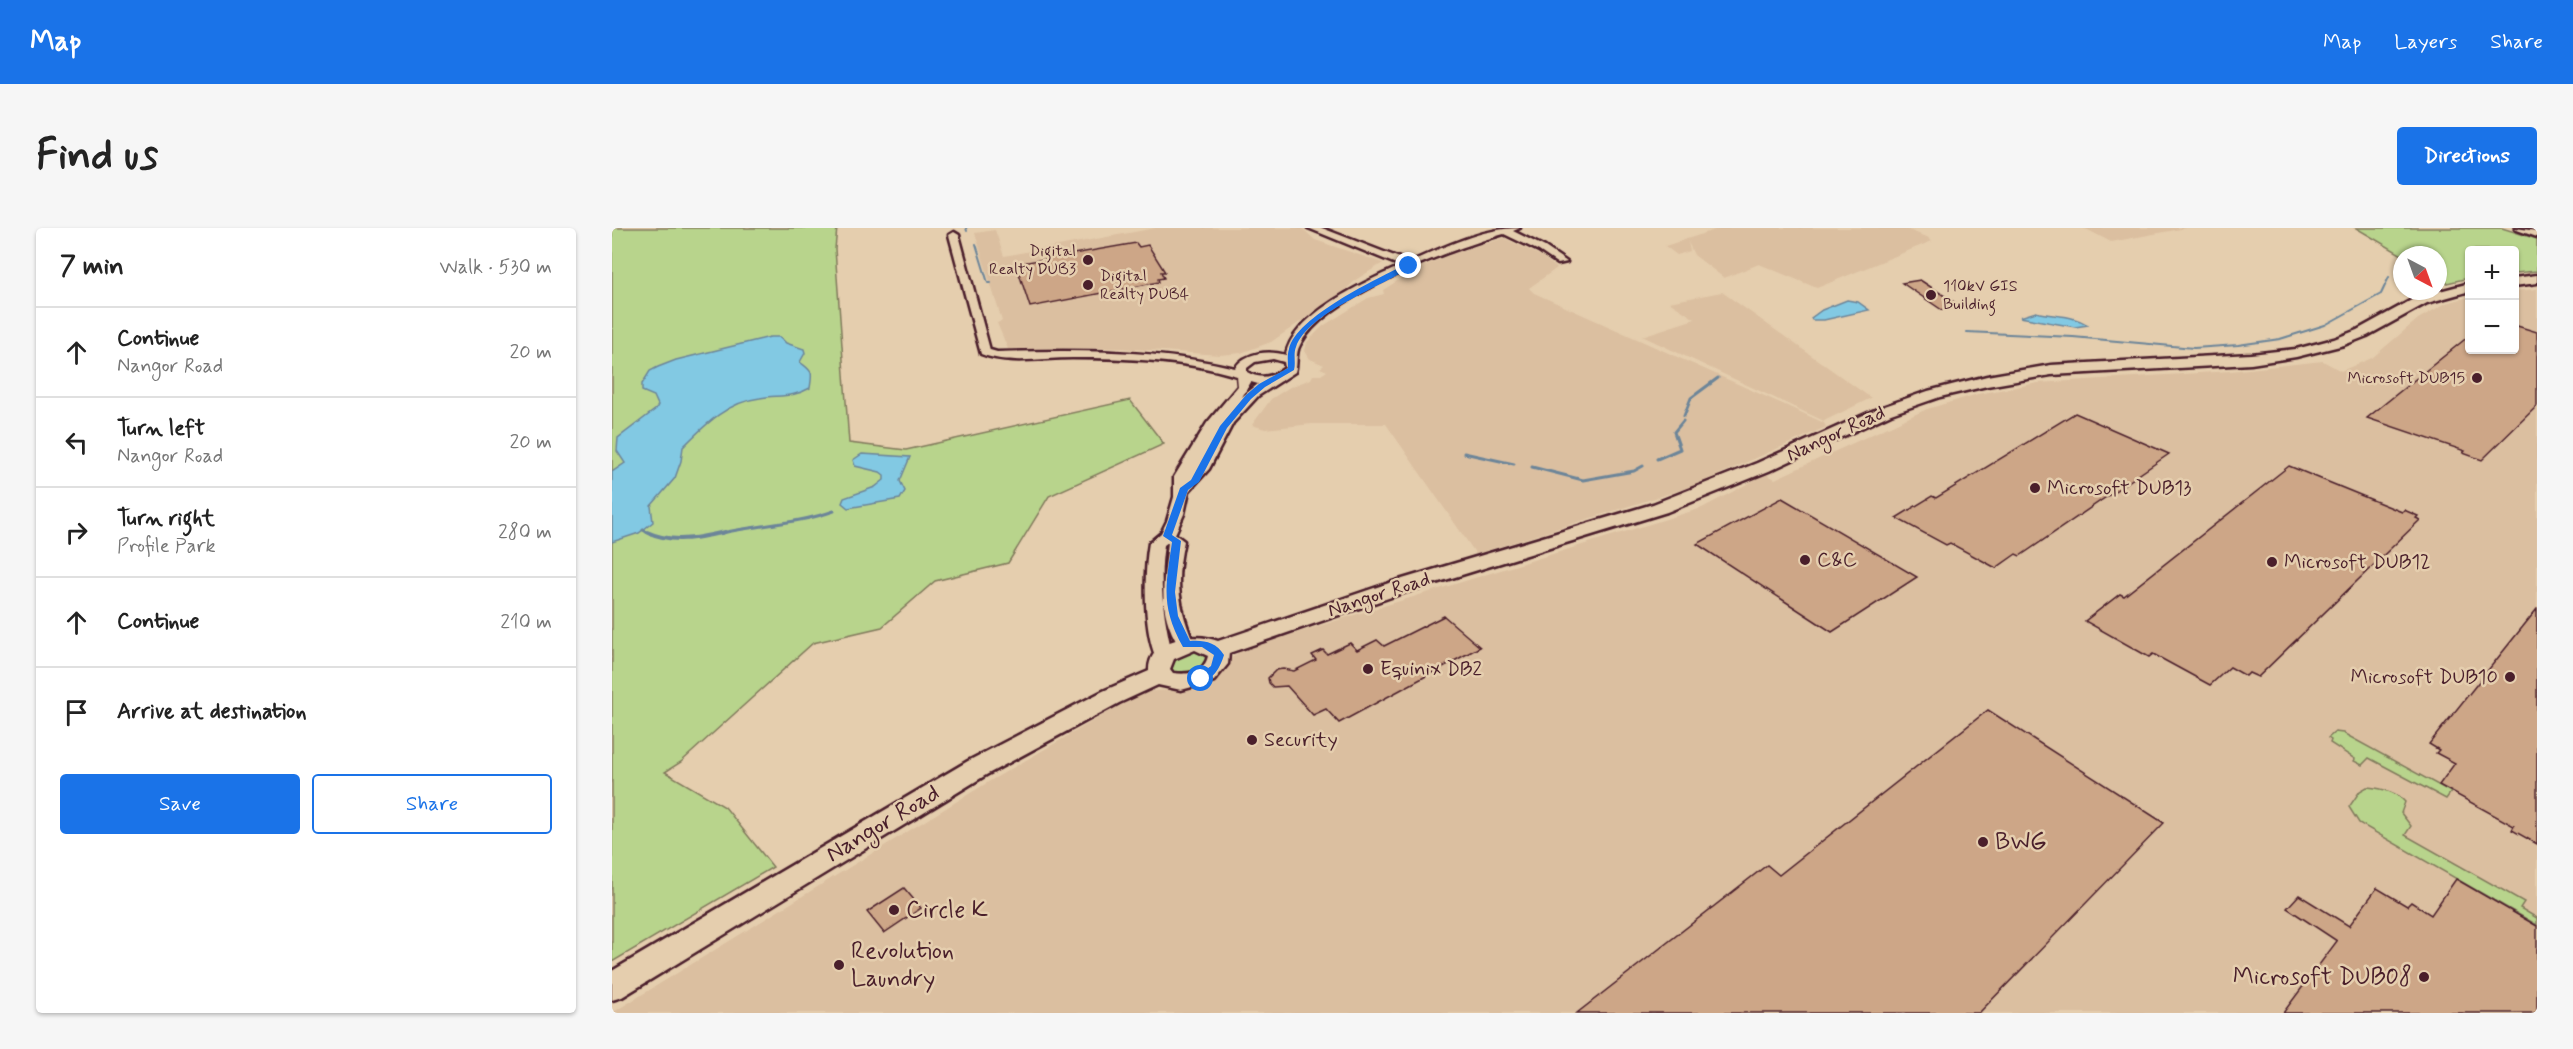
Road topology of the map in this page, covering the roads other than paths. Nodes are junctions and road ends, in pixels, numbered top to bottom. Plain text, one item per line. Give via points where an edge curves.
1 (1312, 228) edge
2 (2520, 228) edge
3 (1510, 229) edge
4 (2537, 234) edge
5 (954, 235) dead end
6 (1562, 261) dead end
7 (1409, 266) junction
8 (2537, 279) edge
9 (2519, 281) edge
10 (2465, 288) edge
11 (1302, 332) junction
12 (1264, 356) junction
13 (1251, 359) junction
14 (1290, 360) junction
15 (1208, 363) junction
16 (1242, 374) junction
17 (1277, 377) junction
18 (1184, 488) junction
19 (1167, 536) junction
20 (1186, 644) junction
21 (1216, 650) junction
22 (1162, 666) junction
23 (612, 987) edge

1 - 7 street
2 - 4 street
3 - 6 street
3 - 7 street
5 - 15 street via 985,352 996,356 1094,354
7 - 11 street via 1363,288
8 - 9 main road
10 - 21 main road, Nangor Road via 2422,300 2339,342 2296,353 2050,370 1934,394 1885,411 1763,467 1660,508 1351,603
11 - 12 street
11 - 14 street
12 - 13 street
12 - 14 street
13 - 15 street
13 - 16 street via 1241,367
14 - 17 street via 1291,369
15 - 16 street
16 - 17 street via 1261,380
16 - 18 street via 1244,386 1212,426 1181,477
17 - 18 street via 1248,397 1223,427 1194,482
18 - 19 street
19 - 20 street via 1176,541 1170,592 1173,616
19 - 22 street via 1156,543 1151,589
20 - 21 main road via 1204,644
20 - 22 main road, Nangor Road
21 - 22 main road via 1219,655 1215,668 1201,679 1181,683 1165,680
22 - 23 main road, Nangor Road via 977,768

